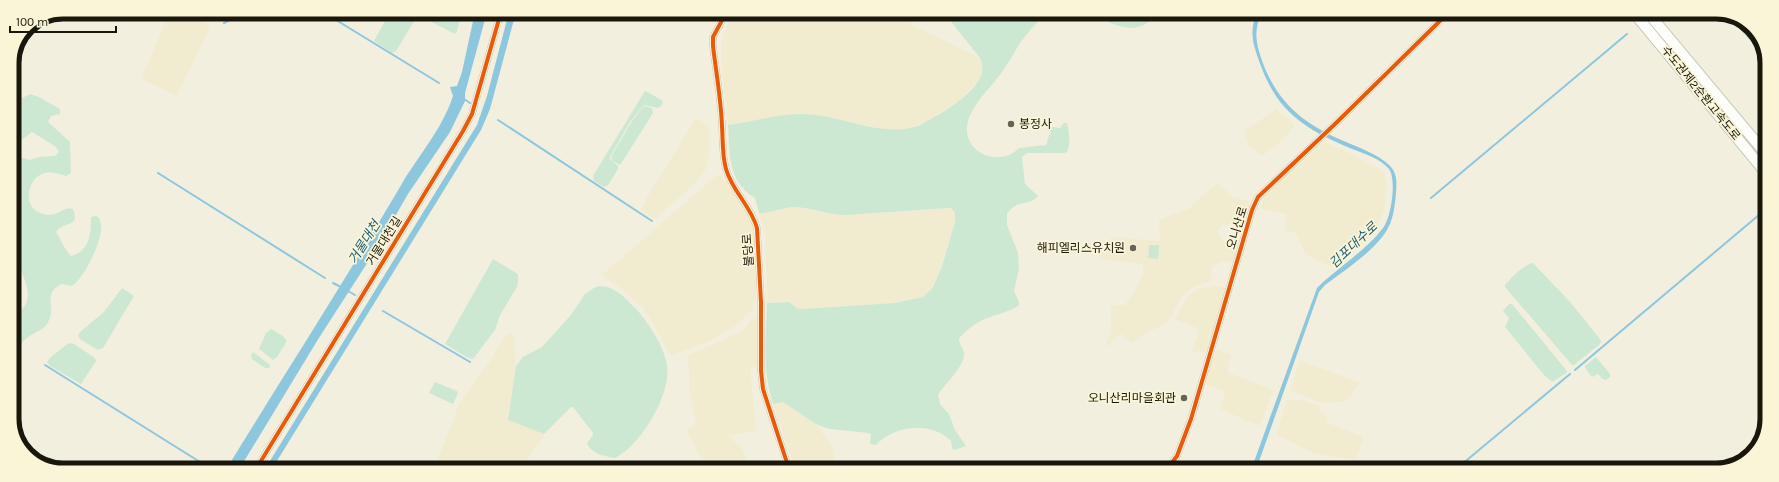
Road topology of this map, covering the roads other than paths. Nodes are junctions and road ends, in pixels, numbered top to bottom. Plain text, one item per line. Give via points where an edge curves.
1 (498, 19) edge
2 (723, 19) edge
3 (1442, 19) edge
4 (1639, 19) edge
5 (1653, 19) edge
6 (1760, 147) edge
7 (1760, 166) edge
8 (259, 463) edge
9 (788, 463) edge
10 (1172, 463) edge

1 - 8 street, 거물대천길 via 472,114 463,131
2 - 9 street, 불당로 via 713,37 713,46 724,161 732,182 755,219 757,228 763,389
3 - 10 street, 오니산로 via 1258,197 1191,419 1177,456
4 - 7 highway, 수도권제2순환고속도로
5 - 6 highway, 수도권제2순환고속도로

